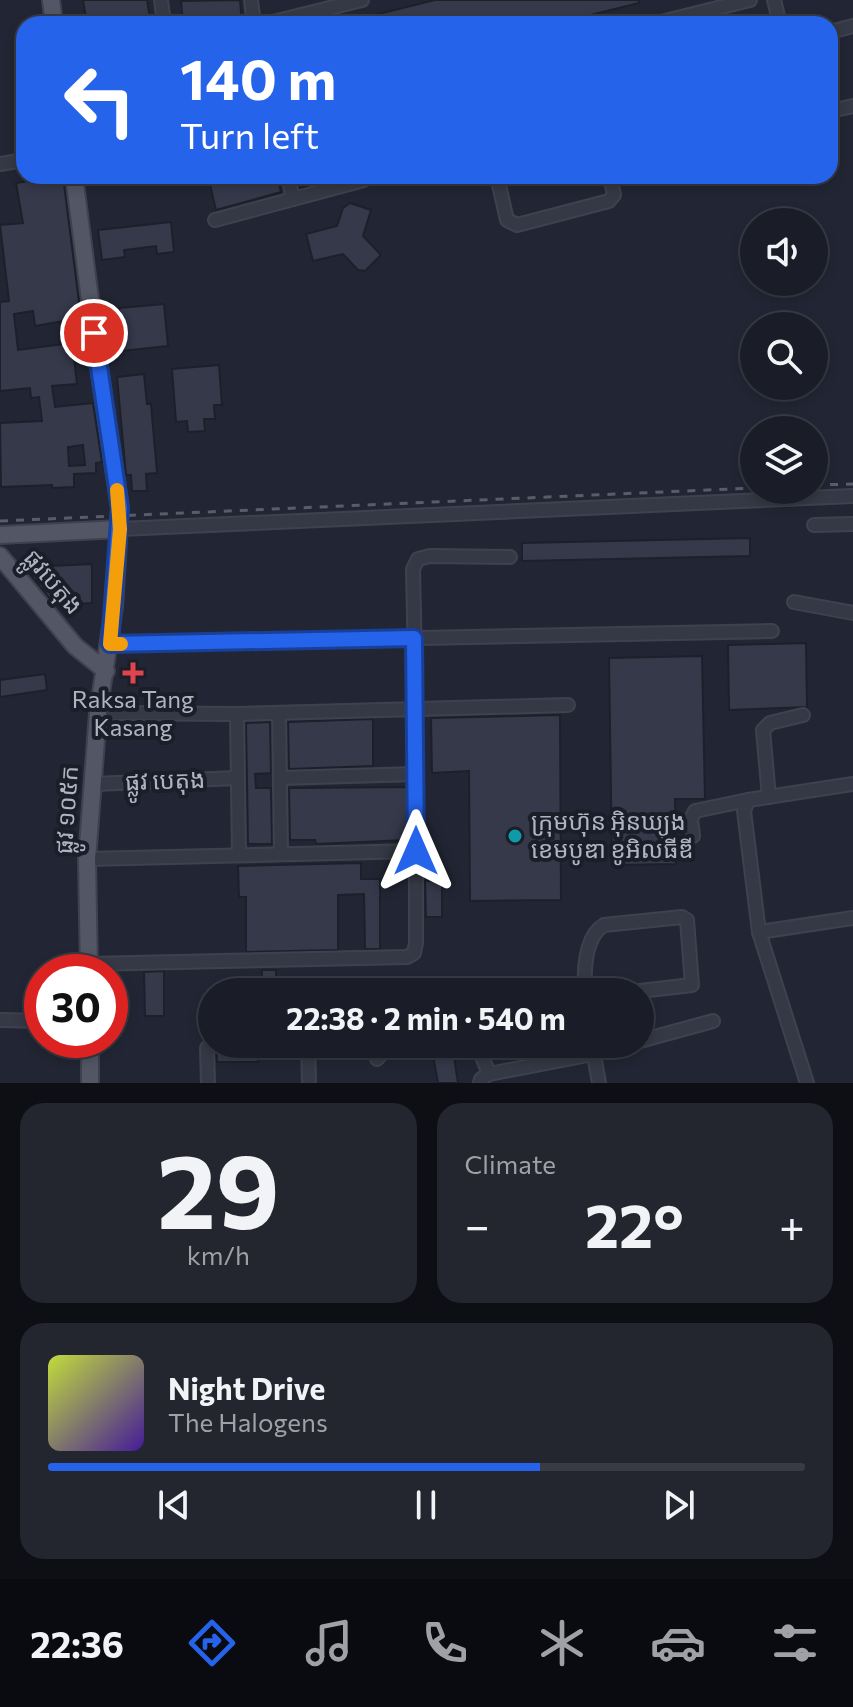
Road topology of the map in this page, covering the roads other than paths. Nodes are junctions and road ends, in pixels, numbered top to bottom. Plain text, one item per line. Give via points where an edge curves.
1 (362, 0) edge
2 (750, 0) edge
3 (297, 16) edge
4 (685, 16) edge
5 (75, 184) edge
6 (290, 184) edge
7 (349, 184) edge
8 (499, 184) edge
9 (612, 184) edge
10 (293, 199) junction
11 (215, 220) dead end
12 (853, 496) edge
13 (853, 524) edge
14 (814, 525) dead end
15 (120, 529) junction
16 (0, 535) edge
17 (0, 556) edge
18 (510, 557) dead end
19 (794, 602) dead end
20 (853, 613) edge
21 (772, 631) dead end
22 (414, 638) junction
23 (110, 644) junction
24 (106, 671) junction
25 (568, 705) dead end
26 (416, 709) junction
27 (98, 713) junction
28 (279, 713) junction
29 (237, 714) junction
30 (803, 715) dead end
31 (416, 774) junction
32 (237, 778) junction
33 (280, 778) junction
34 (94, 784) junction
35 (853, 784) edge
36 (769, 797) junction
37 (748, 800) junction
38 (693, 836) dead end
39 (416, 851) junction
40 (281, 854) junction
41 (239, 855) junction
42 (87, 859) junction
43 (853, 918) edge
44 (759, 932) junction
45 (89, 954) edge
46 (128, 967) edge
47 (585, 978) edge
48 (654, 989) edge
49 (0, 1020) edge
50 (24, 1021) edge
51 (713, 1021) dead end
52 (654, 1037) edge
53 (90, 1058) edge
54 (207, 1058) edge
55 (308, 1058) edge
56 (480, 1058) edge
57 (560, 1058) edge
58 (594, 1058) edge
59 (484, 1079) edge
60 (90, 1083) edge
61 (208, 1083) edge
62 (309, 1083) edge
63 (599, 1083) edge
64 (807, 1083) edge

1 - 3 street
2 - 4 street
5 - 15 main road, ផ្លូវ ១០៥ក
6 - 10 street
7 - 10 street
8 - 9 street via 507,220 517,225 609,201 614,195
10 - 11 street
12 - 15 street
13 - 14 street
15 - 16 main road, ផ្លូវបេតុង
15 - 23 main road, ផ្លូវ ១០៥ក
17 - 24 main road, ផ្លូវបេតុង via 75,646
18 - 22 street via 418,559 413,569
19 - 20 street
21 - 22 street
22 - 23 street
22 - 26 street
23 - 24 main road, ផ្លូវ ១០៥ក
24 - 27 main road, ផ្លូវ ១០៥ក
25 - 26 street
26 - 28 street
26 - 31 street
27 - 29 street
27 - 34 main road, ផ្លូវ ១០៥ក
28 - 29 street
28 - 33 street
29 - 32 street
30 - 36 street via 770,723 763,730
31 - 33 street
31 - 39 street
32 - 34 street, ផ្លូវ បេតុង
32 - 41 street
33 - 40 street
34 - 42 main road, ផ្លូវ ១០៥ក
35 - 36 street
36 - 37 street
37 - 38 street via 695,811
37 - 44 street via 744,811
39 - 40 street
39 - 46 street via 416,943 407,957
40 - 41 street
41 - 42 street
42 - 45 main road, ផ្លូវ ១០៥ក
43 - 44 street
44 - 64 street
47 - 48 street via 584,961 604,925 682,917 687,920 692,985
49 - 50 street
51 - 52 street
53 - 60 main road
54 - 61 street
55 - 62 street
56 - 59 street
57 - 59 street
58 - 63 street

